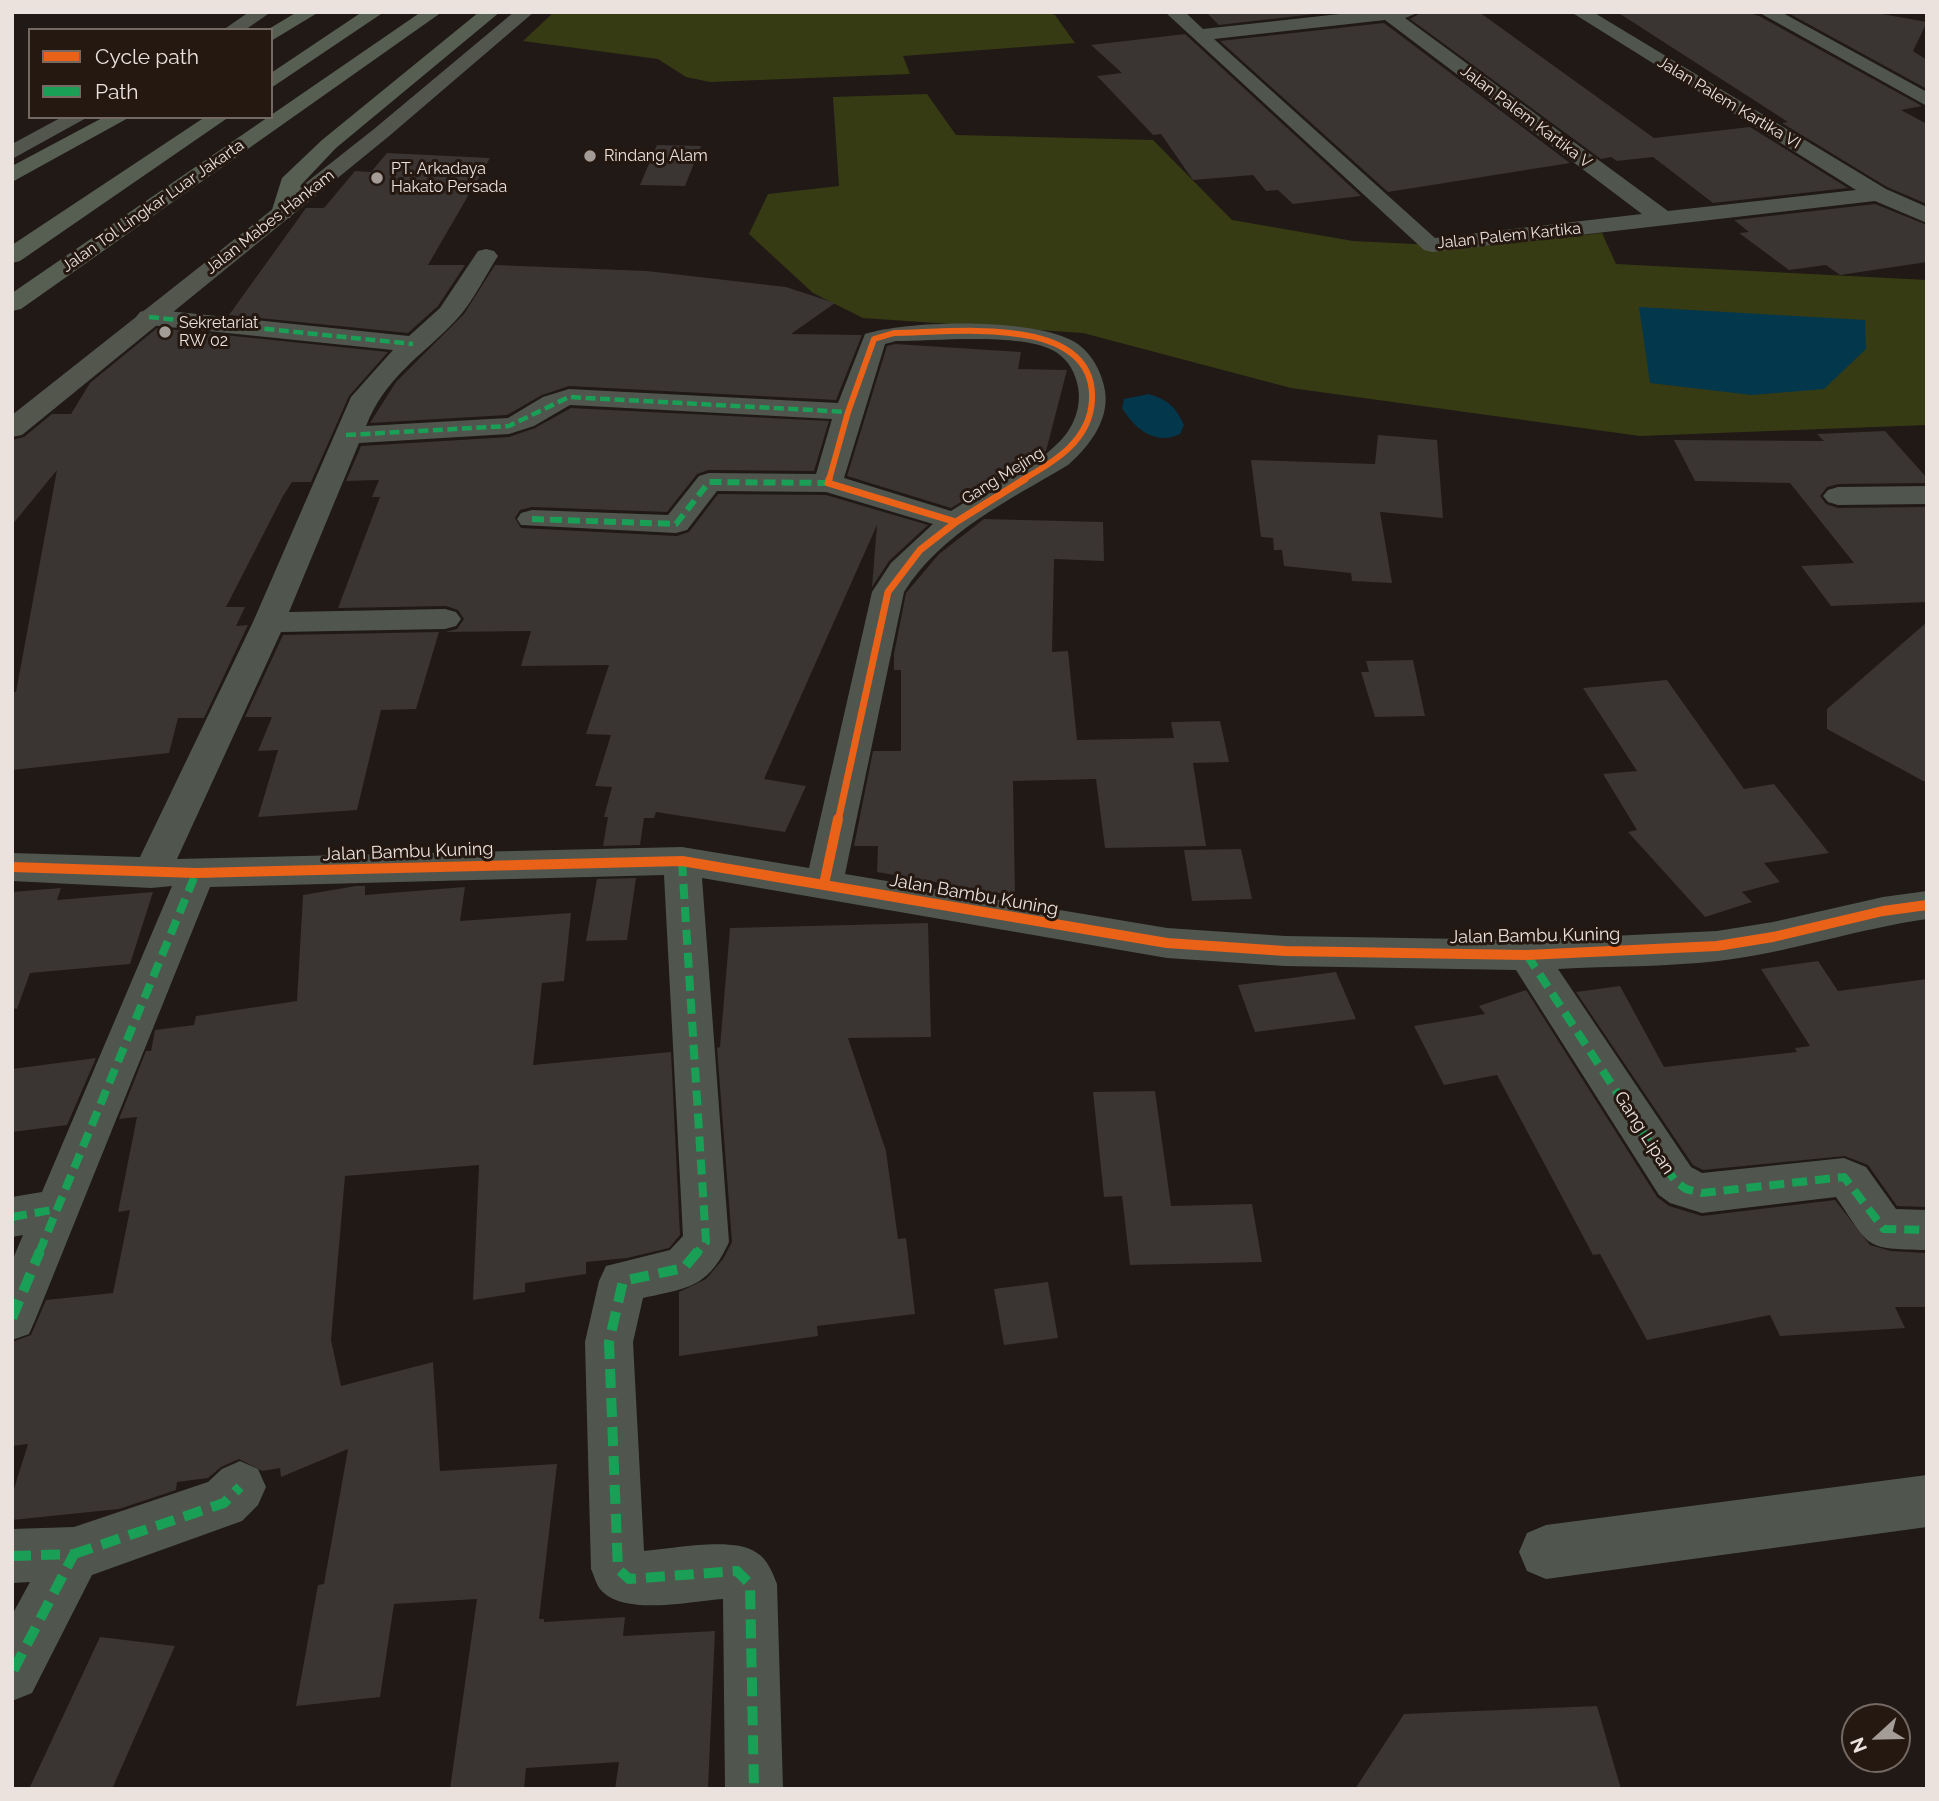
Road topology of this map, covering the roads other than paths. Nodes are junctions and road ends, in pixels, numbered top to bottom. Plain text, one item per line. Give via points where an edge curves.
1 (262, 12) edge
2 (310, 12) edge
3 (375, 12) edge
4 (433, 12) edge
5 (491, 12) edge
6 (525, 12) edge
7 (1174, 12) edge
8 (1411, 12) edge
9 (1580, 12) edge
10 (1767, 12) edge
11 (1388, 14) junction
12 (235, 28) edge
13 (273, 34) edge
14 (1199, 35) junction
15 (273, 81) edge
16 (1927, 100) edge
17 (74, 119) edge
18 (116, 119) edge
19 (216, 119) edge
20 (12, 153) edge
21 (12, 175) edge
22 (1878, 194) junction
23 (282, 213) junction
24 (1927, 216) edge
25 (1665, 220) junction
26 (12, 256) edge
27 (486, 256) dead end
28 (12, 304) edge
29 (149, 317) junction
30 (413, 344) junction
31 (848, 412) junction
32 (12, 429) edge
33 (346, 435) junction
34 (828, 483) junction
35 (1927, 495) edge
36 (1838, 496) dead end
37 (532, 519) dead end
38 (957, 522) junction
39 (444, 619) dead end
40 (269, 622) junction
41 (682, 861) junction
42 (12, 867) edge
43 (196, 873) junction
44 (151, 874) junction
45 (824, 884) junction
46 (1927, 905) edge
47 (1527, 955) junction
48 (57, 1209) junction
49 (12, 1217) edge
50 (1927, 1230) edge
51 (12, 1318) edge
52 (240, 1487) dead end
53 (1927, 1501) edge
54 (1546, 1552) dead end
55 (74, 1554) junction
56 (12, 1556) edge
57 (12, 1673) edge
58 (754, 1789) edge

1 - 12 main road
2 - 13 highway
3 - 15 highway
4 - 28 highway, Jalan Tol Lingkar Luar Jakarta
5 - 23 highway via 329,144 290,183
6 - 23 main road, Jalan Mabes Hankam
7 - 14 street, Jalan Palem Kartika
8 - 11 street
9 - 22 street, Jalan Palem Kartika VI
10 - 16 street
11 - 14 street
11 - 25 street, Jalan Palem Kartika V
14 - 25 street, Jalan Palem Kartika via 1427,244
17 - 20 main road
18 - 21 highway
19 - 26 highway, Jalan Tol Lingkar Luar Jakarta
22 - 24 street
22 - 25 street, Jalan Palem Kartika
23 - 29 main road, Jalan Mabes Hankam
27 - 30 street via 449,313
29 - 30 street
29 - 32 main road, Jalan Mabes Hankam
30 - 33 street via 374,383
31 - 33 street via 569,397 550,402 528,420 509,426
31 - 34 street
31 - 38 street, Gang Mejing via 874,339 881,335 1026,333 1061,343 1073,353 1090,378 1093,396 1084,432 1058,459
33 - 40 street
34 - 37 street via 709,482 673,525
34 - 38 street
35 - 36 street
38 - 45 street, Gang Mejing via 911,559 888,592
39 - 40 street
40 - 44 street
41 - 43 street, Jalan Bambu Kuning
41 - 45 street, Jalan Bambu Kuning
41 - 58 street via 706,1242 684,1268 623,1281 609,1342 618,1569 629,1578 737,1570 750,1584
42 - 44 street, Jalan Bambu Kuning
43 - 44 street, Jalan Bambu Kuning
43 - 48 street
45 - 47 street, Jalan Bambu Kuning via 1114,935 1233,950
46 - 47 street, Jalan Bambu Kuning via 1717,946
47 - 50 street, Gang Lipan via 1675,1181 1686,1189 1702,1193 1844,1177 1884,1229
48 - 49 street
48 - 51 street
52 - 55 street via 224,1503
53 - 54 street
55 - 56 street
55 - 57 street

